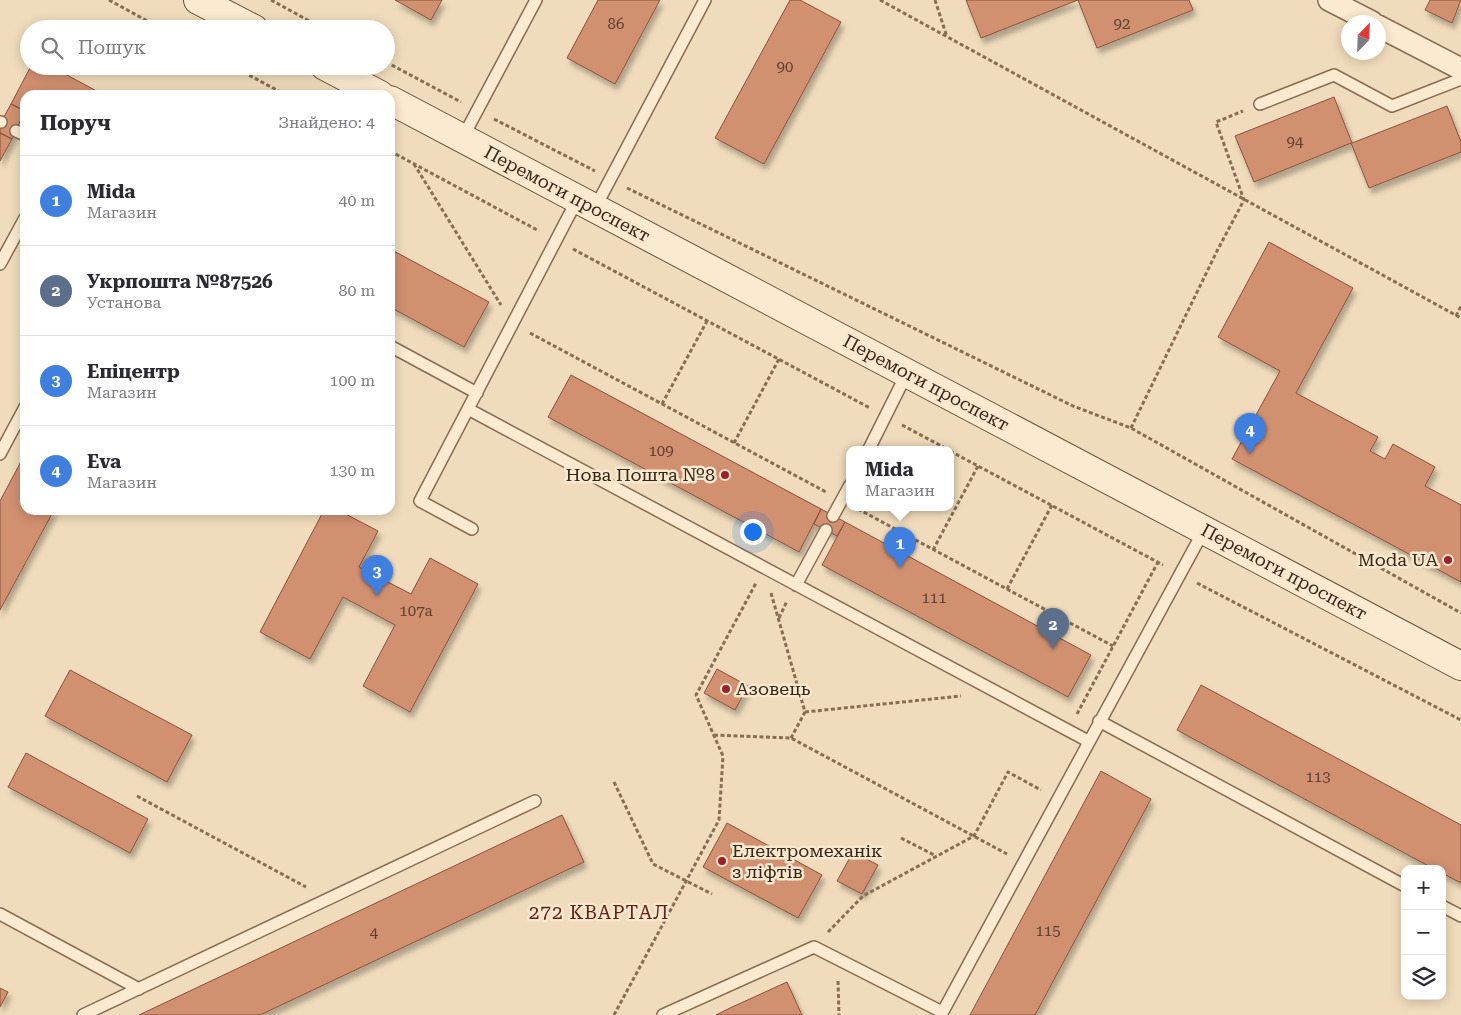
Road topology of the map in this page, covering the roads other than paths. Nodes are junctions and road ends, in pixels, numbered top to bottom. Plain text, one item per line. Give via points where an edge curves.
1 (198, 0) edge
2 (536, 0) edge
3 (705, 0) edge
4 (1329, 0) edge
5 (1358, 15) edge
6 (237, 20) edge
7 (1386, 30) edge
8 (1461, 69) edge
9 (342, 75) edge
10 (1461, 79) edge
11 (371, 90) edge
12 (395, 103) edge
13 (1260, 104) road end
14 (462, 139) junction
15 (586, 204) junction
16 (20, 227) edge
17 (0, 264) edge
18 (395, 349) edge
19 (907, 373) junction
20 (477, 393) junction
21 (468, 409) junction
22 (20, 416) edge
23 (871, 446) edge
24 (0, 454) edge
25 (846, 492) edge
26 (833, 516) dead end
27 (472, 529) dead end
28 (826, 530) dead end
29 (1204, 530) junction
30 (796, 585) junction
31 (1461, 666) edge
32 (1099, 721) junction
33 (1088, 741) junction
34 (535, 801) dead end
35 (1401, 884) edge
36 (1446, 908) edge
37 (0, 914) edge
38 (1461, 916) edge
39 (139, 988) junction
40 (942, 1014) edge
41 (83, 1015) edge
42 (663, 1015) edge

1 - 6 street
2 - 14 lane
3 - 15 lane via 610,179
4 - 5 street
7 - 8 street
9 - 11 street
10 - 13 lane via 1392,106 1334,75
12 - 14 street, Перемоги проспект
14 - 15 street, Перемоги проспект
15 - 19 street, Перемоги проспект
15 - 20 lane via 558,240
16 - 17 lane
18 - 20 lane
19 - 23 lane
19 - 29 street, Перемоги проспект
20 - 21 lane
21 - 27 lane via 420,500
21 - 30 lane
22 - 24 lane
25 - 26 lane
28 - 30 lane
29 - 31 street, Перемоги проспект
29 - 32 lane
30 - 33 lane
32 - 33 lane
32 - 35 lane
33 - 40 lane
34 - 39 lane
36 - 38 lane
37 - 39 lane
39 - 41 lane
40 - 42 lane via 814,946

